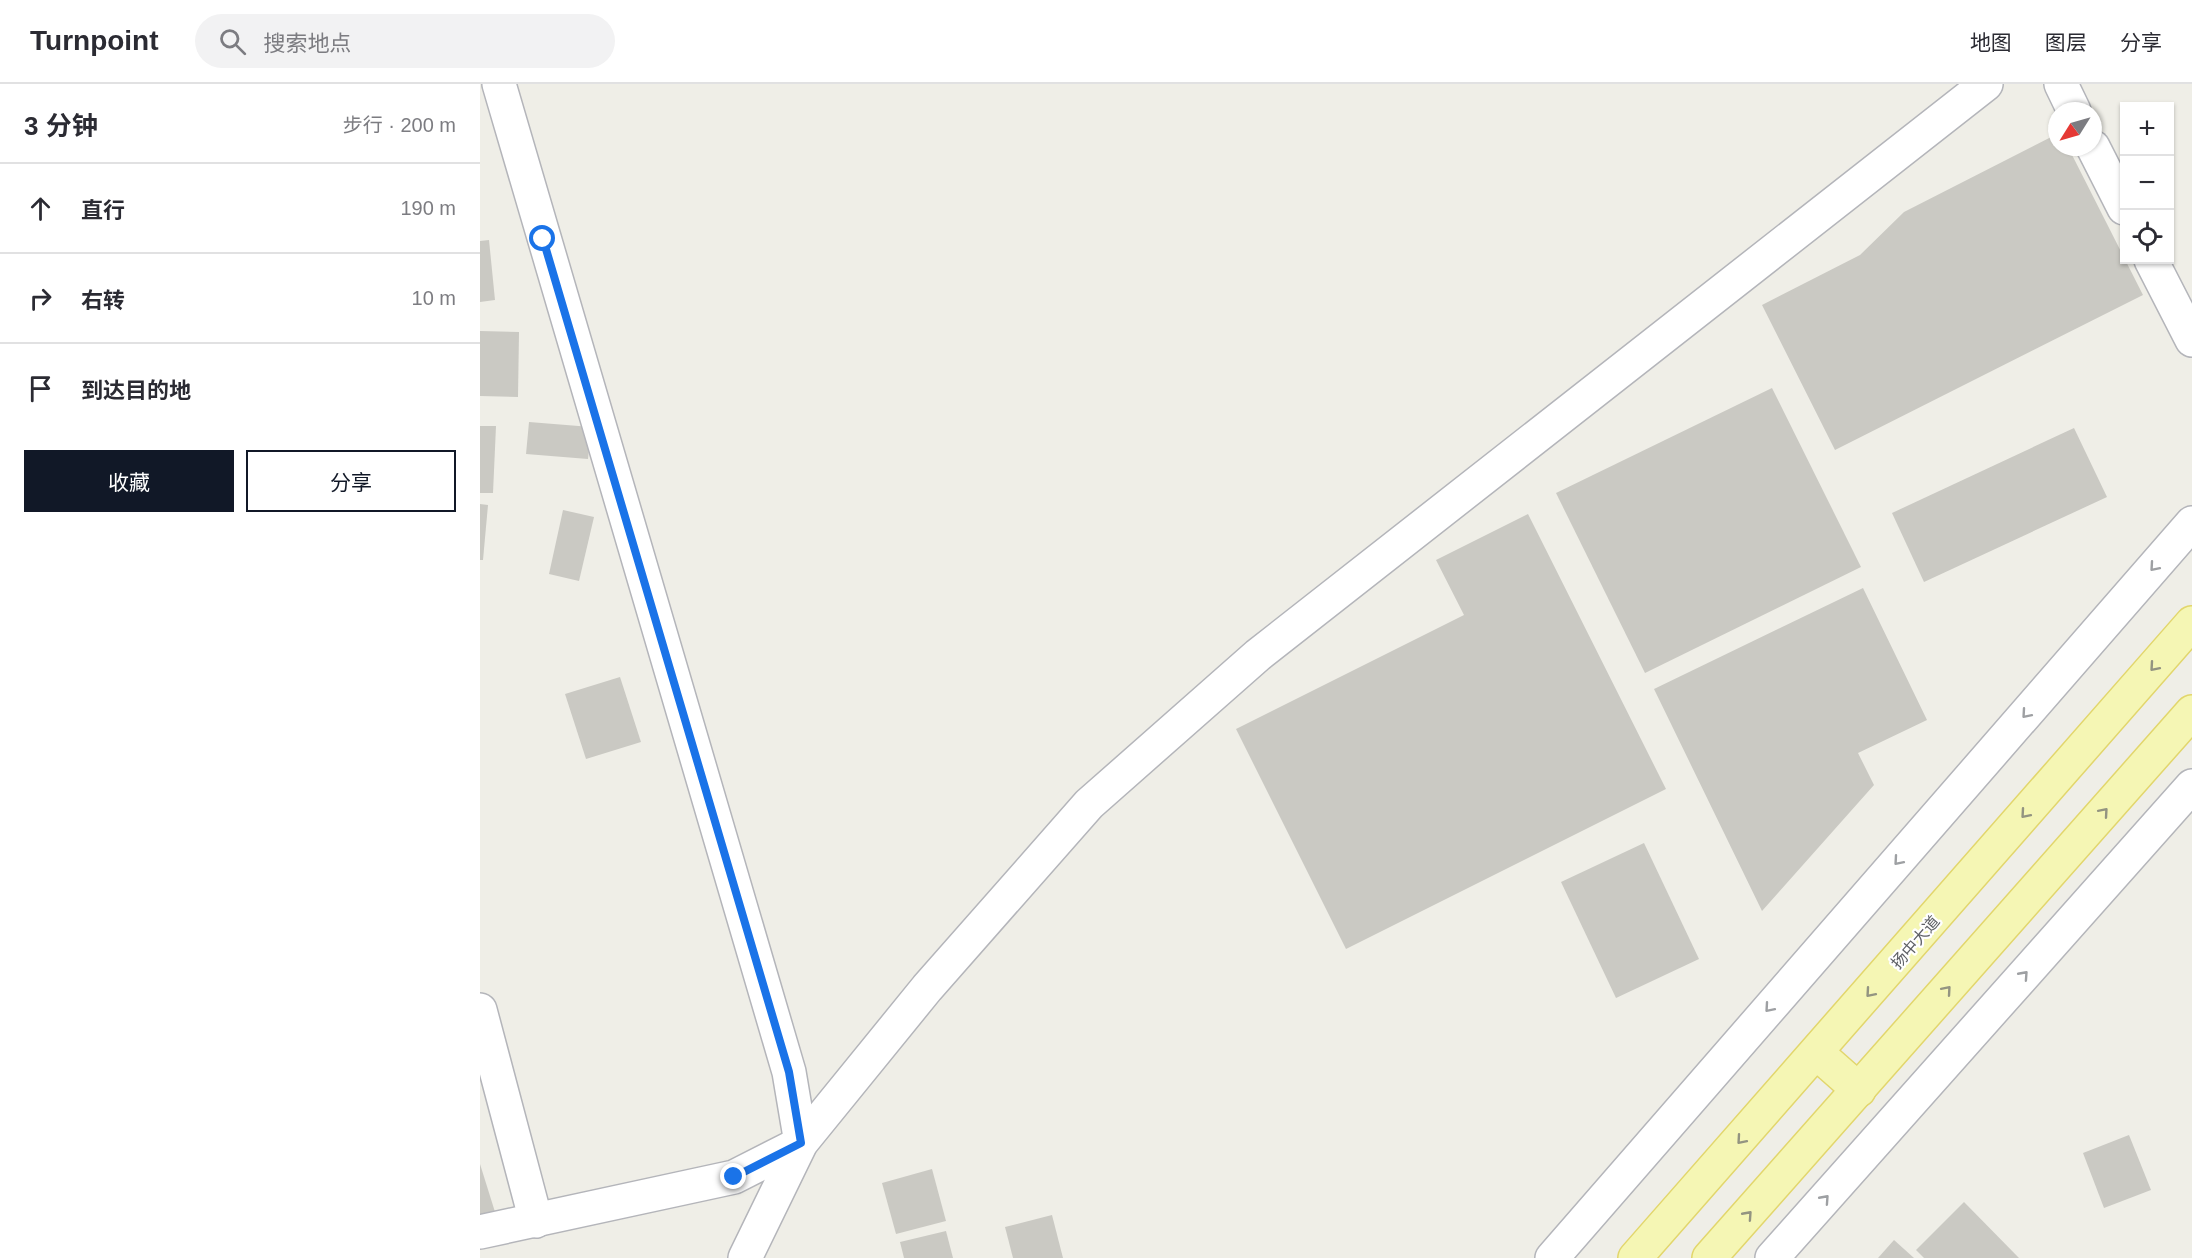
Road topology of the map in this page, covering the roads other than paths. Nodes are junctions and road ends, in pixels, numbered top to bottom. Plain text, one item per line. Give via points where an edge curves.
1 (499, 84) edge
2 (2061, 84) edge
3 (1968, 90) edge
4 (2070, 102) edge
5 (2098, 156) edge
6 (2120, 200) edge
7 (2153, 264) edge
8 (2192, 340) edge
9 (2192, 523) edge
10 (2192, 623) edge
11 (2192, 712) edge
12 (2192, 786) edge
13 (480, 1010) edge
14 (1817, 1053) junction
15 (1859, 1090) junction
16 (801, 1143) junction
17 (536, 1221) junction
18 (480, 1232) edge
19 (745, 1258) edge
20 (1552, 1258) edge
21 (1635, 1258) edge
22 (1709, 1258) edge
23 (1772, 1258) edge

1 - 16 street via 789,1072
2 - 4 street
3 - 16 street via 1258,655 1098,796 927,988
5 - 6 street
7 - 8 street
9 -> 20 street
10 -> 14 main road, 扬中大道
15 -> 11 main road
23 -> 12 street
13 - 17 street
14 - 15 main road
14 -> 21 main road, 扬中大道
22 -> 15 main road
16 - 17 street via 734,1177
16 - 19 street
17 - 18 street

